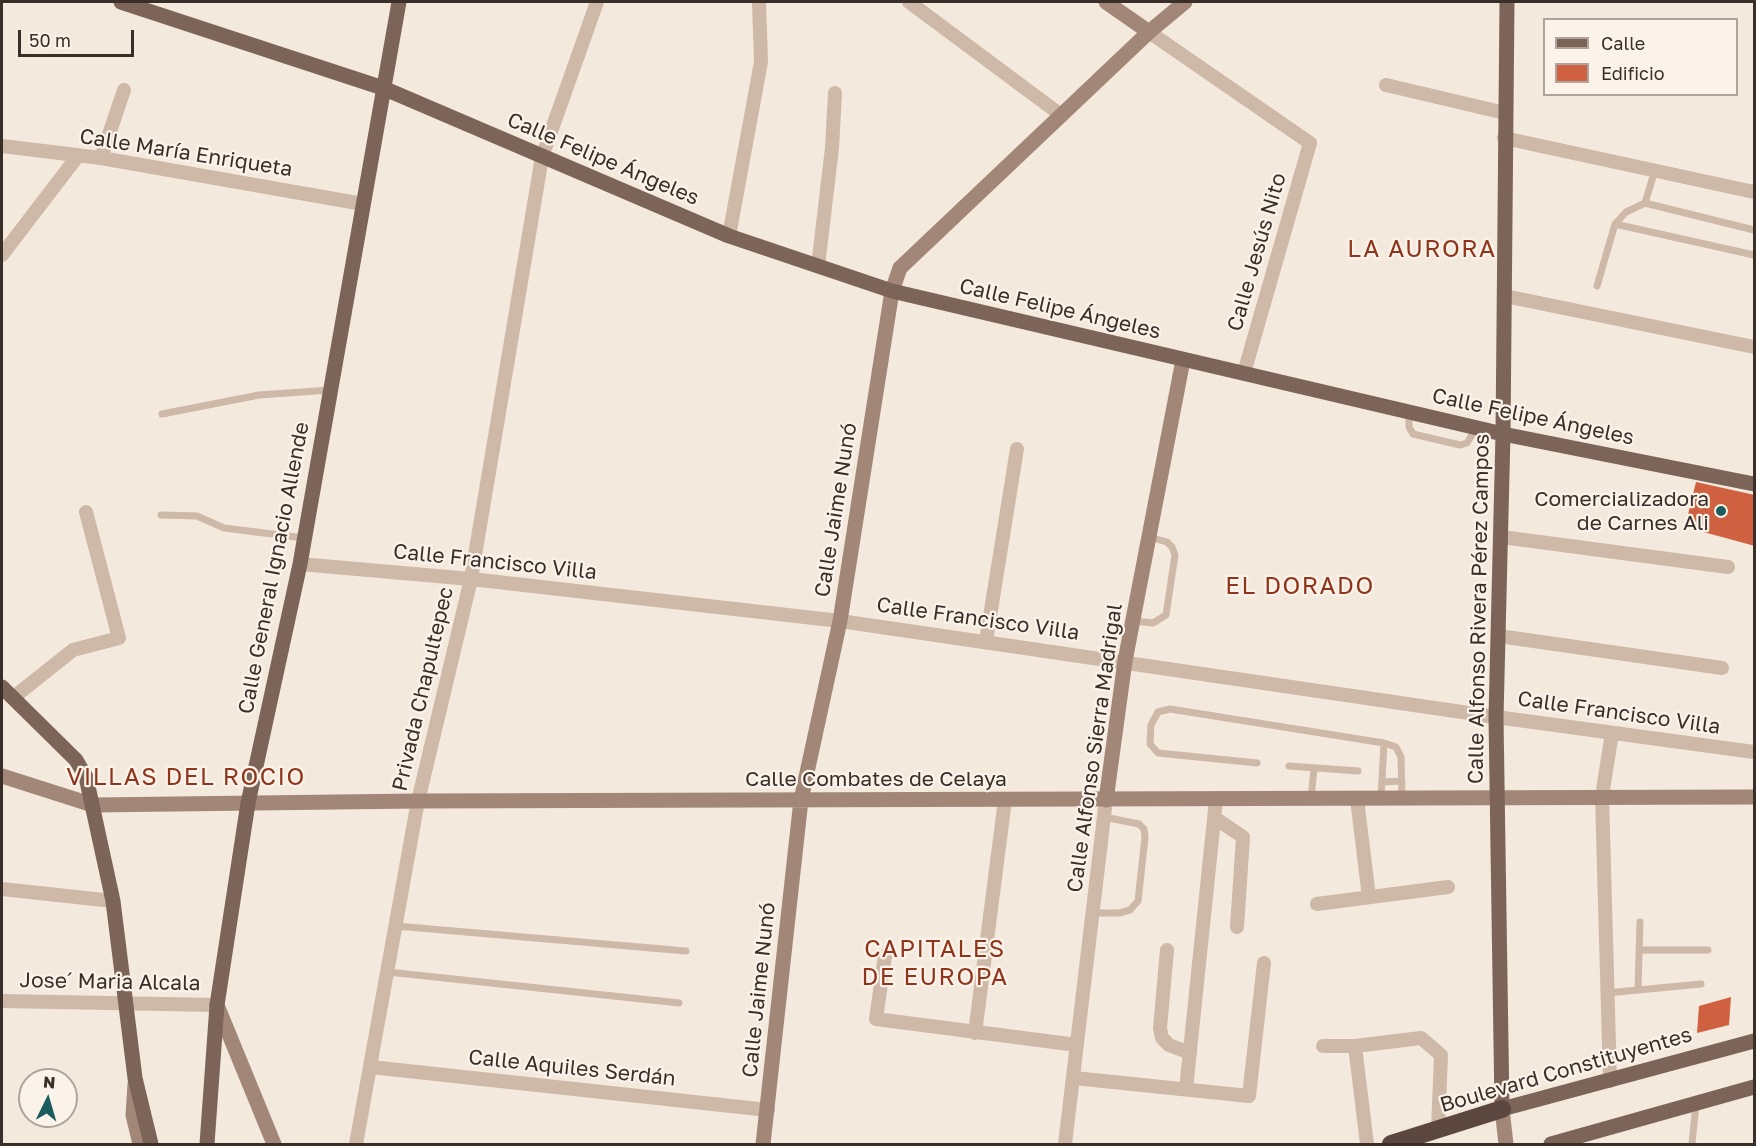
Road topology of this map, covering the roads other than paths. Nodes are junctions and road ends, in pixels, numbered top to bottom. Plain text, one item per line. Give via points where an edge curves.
1 (121, 2) edge
2 (399, 2) edge
3 (597, 2) edge
4 (759, 2) edge
5 (909, 2) edge
6 (1106, 2) edge
7 (1185, 2) edge
8 (1507, 2) edge
9 (1149, 32) junction
10 (1386, 84) dead end
11 (383, 88) junction
12 (124, 90) dead end
13 (835, 93) dead end
14 (1505, 113) junction
15 (1061, 115) junction
16 (1504, 138) junction
17 (2, 146) edge
18 (77, 157) junction
19 (542, 157) junction
20 (101, 158) junction
21 (1655, 170) junction
22 (1755, 192) edge
23 (1645, 203) junction
24 (363, 204) junction
25 (1615, 224) junction
26 (1755, 230) edge
27 (729, 236) junction
28 (2, 255) edge
29 (1755, 255) edge
30 (818, 266) junction
31 (1596, 286) dead end
32 (892, 291) junction
33 (1505, 296) junction
34 (1755, 347) edge
35 (1183, 360) junction
36 (1244, 373) junction
37 (330, 390) junction
38 (162, 414) dead end
39 (1503, 434) junction
40 (1017, 449) dead end
41 (1755, 484) edge
42 (86, 512) dead end
43 (161, 515) dead end
44 (1148, 537) junction
45 (1502, 537) junction
46 (304, 538) junction
47 (300, 564) junction
48 (1728, 567) dead end
49 (471, 579) junction
50 (840, 621) junction
51 (1134, 621) junction
52 (1499, 636) junction
53 (986, 641) junction
54 (1125, 661) junction
55 (1722, 668) dead end
56 (8, 692) edge
57 (1496, 717) junction
58 (1612, 733) junction
59 (1384, 743) junction
60 (1755, 752) edge
61 (1257, 763) dead end
62 (1290, 766) dead end
63 (1314, 768) junction
64 (1358, 771) dead end
65 (2, 777) edge
66 (1382, 782) junction
67 (1402, 782) junction
68 (1602, 796) junction
69 (1496, 797) junction
70 (1755, 797) edge
71 (1402, 798) junction
72 (1357, 799) junction
73 (1381, 799) junction
74 (801, 800) junction
75 (1005, 800) junction
76 (1106, 800) junction
77 (1216, 800) junction
78 (1311, 800) junction
79 (418, 801) junction
80 (248, 803) junction
81 (93, 806) junction
82 (1104, 817) junction
83 (1215, 818) junction
84 (1448, 886) dead end
85 (2, 889) edge
86 (1369, 897) junction
87 (113, 901) junction
88 (1317, 904) dead end
89 (1093, 913) junction
90 (1640, 922) dead end
91 (396, 926) junction
92 (1237, 927) dead end
93 (1167, 950) dead end
94 (1639, 950) junction
95 (1708, 950) dead end
96 (686, 951) dead end
97 (885, 956) dead end
98 (1264, 963) dead end
99 (387, 972) junction
100 (1701, 984) dead end
101 (1638, 989) junction
102 (1607, 993) junction
103 (2, 1001) edge
104 (124, 1003) junction
105 (679, 1003) dead end
106 (217, 1005) junction
107 (975, 1033) junction
108 (1755, 1041) edge
109 (1077, 1045) junction
110 (1323, 1046) dead end
111 (1355, 1046) junction
112 (1190, 1053) junction
113 (371, 1067) junction
114 (135, 1078) junction
115 (1074, 1078) junction
116 (1610, 1081) junction
117 (1755, 1087) edge
118 (1186, 1089) junction
119 (1696, 1104) junction
120 (1502, 1109) junction
121 (768, 1110) junction
122 (1438, 1130) junction
123 (140, 1144) edge
124 (151, 1144) edge
125 (207, 1144) edge
126 (274, 1144) edge
127 (356, 1144) edge
128 (763, 1144) edge
129 (1065, 1144) edge
130 (1367, 1144) edge
131 (1391, 1144) edge
132 (1506, 1144) edge
133 (1551, 1144) edge
134 (1692, 1144) edge

1 - 11 main road, Calle Felipe Ángeles
2 - 11 main road, Calle General Ignacio Allende
3 - 19 street, Privada Chapultepec
4 - 27 street via 761,62
5 - 15 street
6 - 9 street
7 - 9 street, Calle Jaime Nunó
8 - 14 main road, Calle Alfonso Rivera Pérez Campos
9 - 15 street, Calle Jaime Nunó
9 - 36 street, Calle Jesús Nito via 1310,143
10 - 14 street
11 - 19 main road, Calle Felipe Ángeles
11 - 24 main road, Calle General Ignacio Allende
12 - 20 street
13 - 30 street
14 - 16 main road, Calle Alfonso Rivera Pérez Campos
15 - 32 street, Calle Jaime Nunó via 900,268
16 - 21 street
16 - 33 main road, Calle Alfonso Rivera Pérez Campos
17 - 18 street, Calle María Enriqueta
18 - 20 street, Calle María Enriqueta
18 - 28 street
19 - 27 main road, Calle Felipe Ángeles
19 - 49 street, Privada Chapultepec
20 - 24 street, Calle María Enriqueta
21 - 22 street
21 - 23 lane
23 - 25 lane via 1626,212
23 - 26 lane
24 - 37 main road, Calle General Ignacio Allende
25 - 29 lane
25 - 31 lane
27 - 30 main road, Calle Felipe Ángeles
30 - 32 main road, Calle Felipe Ángeles
32 - 35 main road, Calle Felipe Ángeles
32 - 50 street, Calle Jaime Nunó
33 - 34 street
33 - 39 main road, Calle Alfonso Rivera Pérez Campos
35 - 36 main road, Calle Felipe Ángeles
35 - 44 street, Calle Alfonso Sierra Madrigal
36 - 39 main road, Calle Felipe Ángeles
37 - 38 lane via 259,395
37 - 46 main road, Calle General Ignacio Allende
39 - 41 main road, Calle Felipe Ángeles
39 - 45 main road, Calle Alfonso Rivera Pérez Campos
40 - 53 street
42 - 56 street via 119,639 73,650
43 - 46 lane via 197,516 224,528
44 - 51 street, Calle Alfonso Sierra Madrigal
44 - 51 lane via 1167,543 1175,555 1166,615 1154,623
45 - 48 street
45 - 52 main road, Calle Alfonso Rivera Pérez Campos
46 - 47 main road, Calle General Ignacio Allende
47 - 49 street, Calle Francisco Villa
47 - 80 main road, Calle General Ignacio Allende
49 - 50 street, Calle Francisco Villa
49 - 79 street, Privada Chapultepec
50 - 53 street, Calle Francisco Villa
50 - 74 street, Calle Jaime Nunó
51 - 54 street, Calle Alfonso Sierra Madrigal
52 - 55 street
52 - 57 main road, Calle Alfonso Rivera Pérez Campos
53 - 54 street, Calle Francisco Villa
54 - 57 street, Calle Francisco Villa
54 - 76 street, Calle Alfonso Sierra Madrigal
56 - 81 main road via 76,760 86,777
57 - 58 street, Calle Francisco Villa
57 - 69 main road, Calle Alfonso Rivera Pérez Campos
58 - 60 street, Calle Francisco Villa
58 - 68 street
59 - 61 lane via 1170,709 1158,712 1151,725 1150,744 1158,753
59 - 66 lane
59 - 67 lane via 1396,747 1401,757
62 - 63 lane
63 - 64 lane
63 - 78 lane
65 - 81 street, Calle Combates de Celaya
66 - 67 lane
66 - 73 lane
67 - 71 lane
68 - 69 street, Calle Combates de Celaya
68 - 70 street, Calle Combates de Celaya
68 - 102 street
69 - 71 street, Calle Combates de Celaya
69 - 120 main road, Calle Alfonso Rivera Pérez Campos
71 - 73 street, Calle Combates de Celaya
72 - 73 street, Calle Combates de Celaya
72 - 78 street, Calle Combates de Celaya
72 - 86 street
74 - 75 street, Calle Combates de Celaya
74 - 79 street, Calle Combates de Celaya
74 - 121 street, Calle Jaime Nunó
75 - 76 street, Calle Combates de Celaya
75 - 107 street
76 - 77 street, Calle Combates de Celaya
76 - 82 street, Calle Alfonso Sierra Madrigal
77 - 78 street, Calle Combates de Celaya
77 - 83 street
79 - 80 street, Calle Combates de Celaya
79 - 91 street, Privada Chapultepec
80 - 81 street, Calle Combates de Celaya
80 - 106 main road, Calle General Ignacio Allende
81 - 87 main road
82 - 89 street, Calle Alfonso Sierra Madrigal
82 - 89 lane via 1144,828 1143,859 1138,901 1131,910
83 - 92 street via 1244,837
83 - 112 street
84 - 86 street
85 - 87 street
86 - 88 street
87 - 104 main road
89 - 109 street, Calle Alfonso Sierra Madrigal
90 - 94 lane
91 - 96 lane
91 - 99 street, Privada Chapultepec
93 - 112 street via 1162,1038
94 - 95 lane
94 - 101 lane
97 - 107 street via 876,1019
98 - 118 street via 1249,1095
99 - 105 lane
99 - 113 street, Privada Chapultepec
100 - 101 lane
101 - 102 lane
102 - 116 street
103 - 104 street, Jose´ Maria Alcala
104 - 106 street, Jose´ Maria Alcala
104 - 114 main road
106 - 125 main road, Calle General Ignacio Allende
106 - 126 street
107 - 109 street
108 - 116 main road, Boulevard Constituyentes
109 - 115 street, Calle Alfonso Sierra Madrigal
110 - 111 street
111 - 122 street via 1421,1038 1441,1055
111 - 130 street
112 - 118 street
113 - 121 street, Calle Aquiles Serdán
113 - 127 street, Privada Chapultepec
114 - 123 street via 133,1115
114 - 124 main road
115 - 118 street
115 - 129 street, Calle Alfonso Sierra Madrigal
116 - 120 main road, Boulevard Constituyentes
117 - 119 main road
119 - 133 main road
119 - 134 lane
120 - 122 highway, Boulevard Constituyentes
120 - 132 street
121 - 128 street, Calle Jaime Nunó
122 - 131 highway, Boulevard Constituyentes

